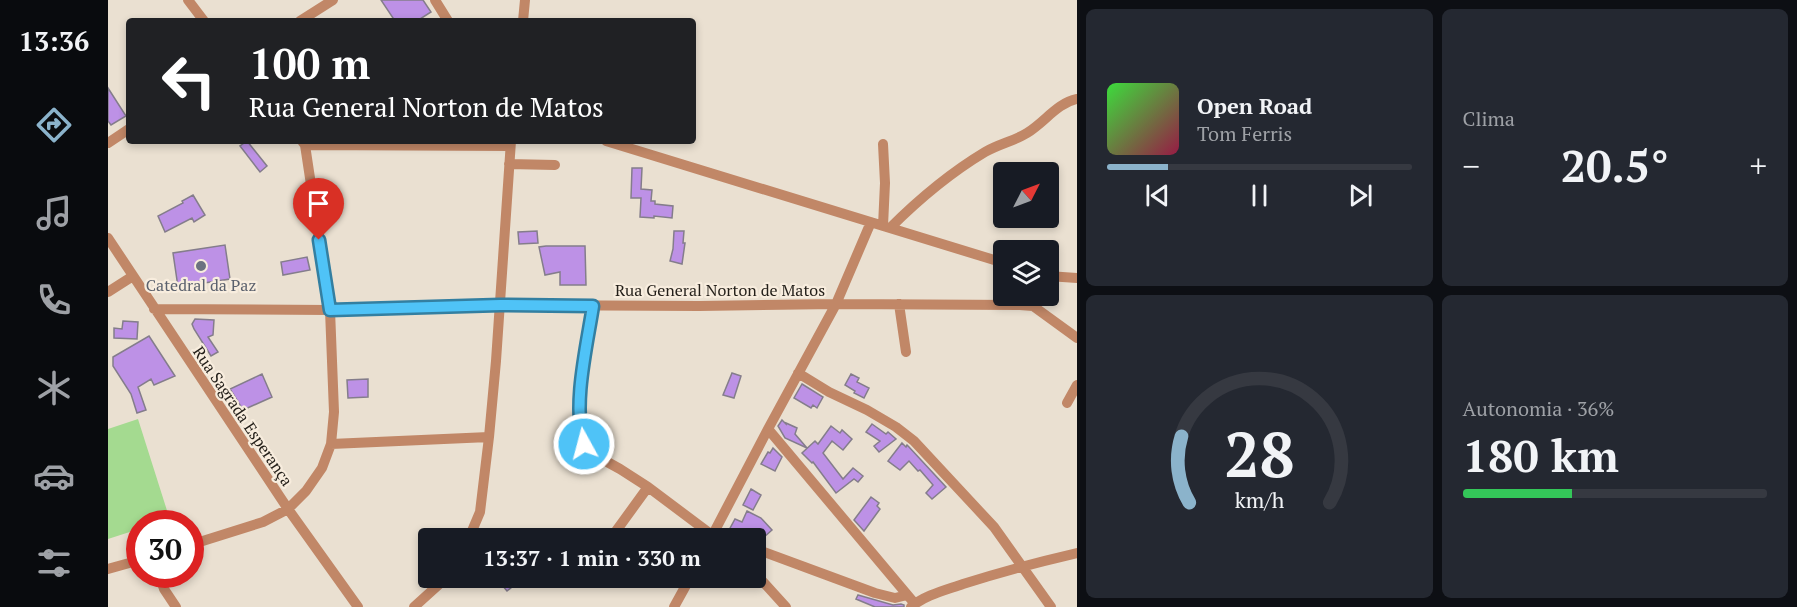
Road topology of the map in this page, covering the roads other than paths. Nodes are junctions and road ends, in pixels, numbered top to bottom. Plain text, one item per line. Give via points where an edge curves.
1 (188, 0) edge
2 (333, 0) edge
3 (435, 0) edge
4 (525, 0) edge
5 (202, 18) edge
6 (305, 18) edge
7 (446, 18) edge
8 (522, 18) edge
9 (1077, 99) edge
10 (126, 131) edge
11 (108, 143) edge
12 (304, 144) edge
13 (510, 144) edge
14 (616, 144) edge
15 (883, 144) dead end
16 (509, 164) junction
17 (555, 165) dead end
18 (871, 222) junction
19 (887, 227) junction
20 (108, 238) edge
21 (993, 260) edge
22 (133, 276) junction
23 (1059, 277) edge
24 (1077, 278) edge
25 (108, 292) edge
26 (993, 302) edge
27 (836, 304) junction
28 (899, 304) junction
29 (500, 305) junction
30 (593, 306) junction
31 (1041, 306) edge
32 (154, 309) junction
33 (330, 310) junction
34 (1077, 338) edge
35 (906, 352) dead end
36 (798, 373) junction
37 (1077, 385) edge
38 (1067, 403) dead end
39 (768, 429) junction
40 (489, 437) junction
41 (331, 444) junction
42 (648, 487) junction
43 (288, 509) junction
44 (473, 528) edge
45 (618, 528) edge
46 (700, 528) edge
47 (718, 528) edge
48 (204, 541) edge
49 (766, 553) edge
50 (1077, 553) edge
51 (126, 564) edge
52 (1023, 565) junction
53 (108, 569) edge
54 (766, 585) edge
55 (164, 588) edge
56 (435, 588) edge
57 (684, 588) edge
58 (911, 602) edge
59 (176, 607) edge
60 (358, 607) edge
61 (414, 607) edge
62 (674, 607) edge
63 (786, 607) edge
64 (1051, 607) edge

1 - 5 street
2 - 6 street
3 - 7 street
4 - 8 street
9 - 19 street via 942,181
10 - 11 street
12 - 33 street
13 - 16 street
14 - 18 street
15 - 19 street
16 - 17 street
16 - 29 street
18 - 19 street
18 - 27 street
19 - 21 street
20 - 22 street, Rua Sagrada Esperança
22 - 25 street
22 - 32 street, Rua Sagrada Esperança
23 - 24 street
26 - 28 street, Rua General Norton de Matos
27 - 28 street, Rua General Norton de Matos
27 - 30 street, Rua General Norton de Matos
27 - 36 street
28 - 35 street
29 - 30 street, Rua General Norton de Matos
29 - 33 street, Rua General Norton de Matos
29 - 40 street
30 - 42 street via 580,398 580,432 591,453
31 - 34 street
32 - 33 street, Rua General Norton de Matos
32 - 43 street, Rua Sagrada Esperança
33 - 41 street via 334,412
36 - 39 street
36 - 52 street via 897,427 914,441 994,527
37 - 38 street
39 - 47 street
39 - 58 street
40 - 41 street
40 - 44 street via 480,512
41 - 43 street via 322,468
42 - 45 street
42 - 46 street
43 - 48 street via 263,522
43 - 60 street, Rua Sagrada Esperança
49 - 58 street via 875,593
50 - 52 street
51 - 53 street
52 - 58 street
52 - 64 street
54 - 63 street
55 - 59 street
56 - 61 street
57 - 62 street

